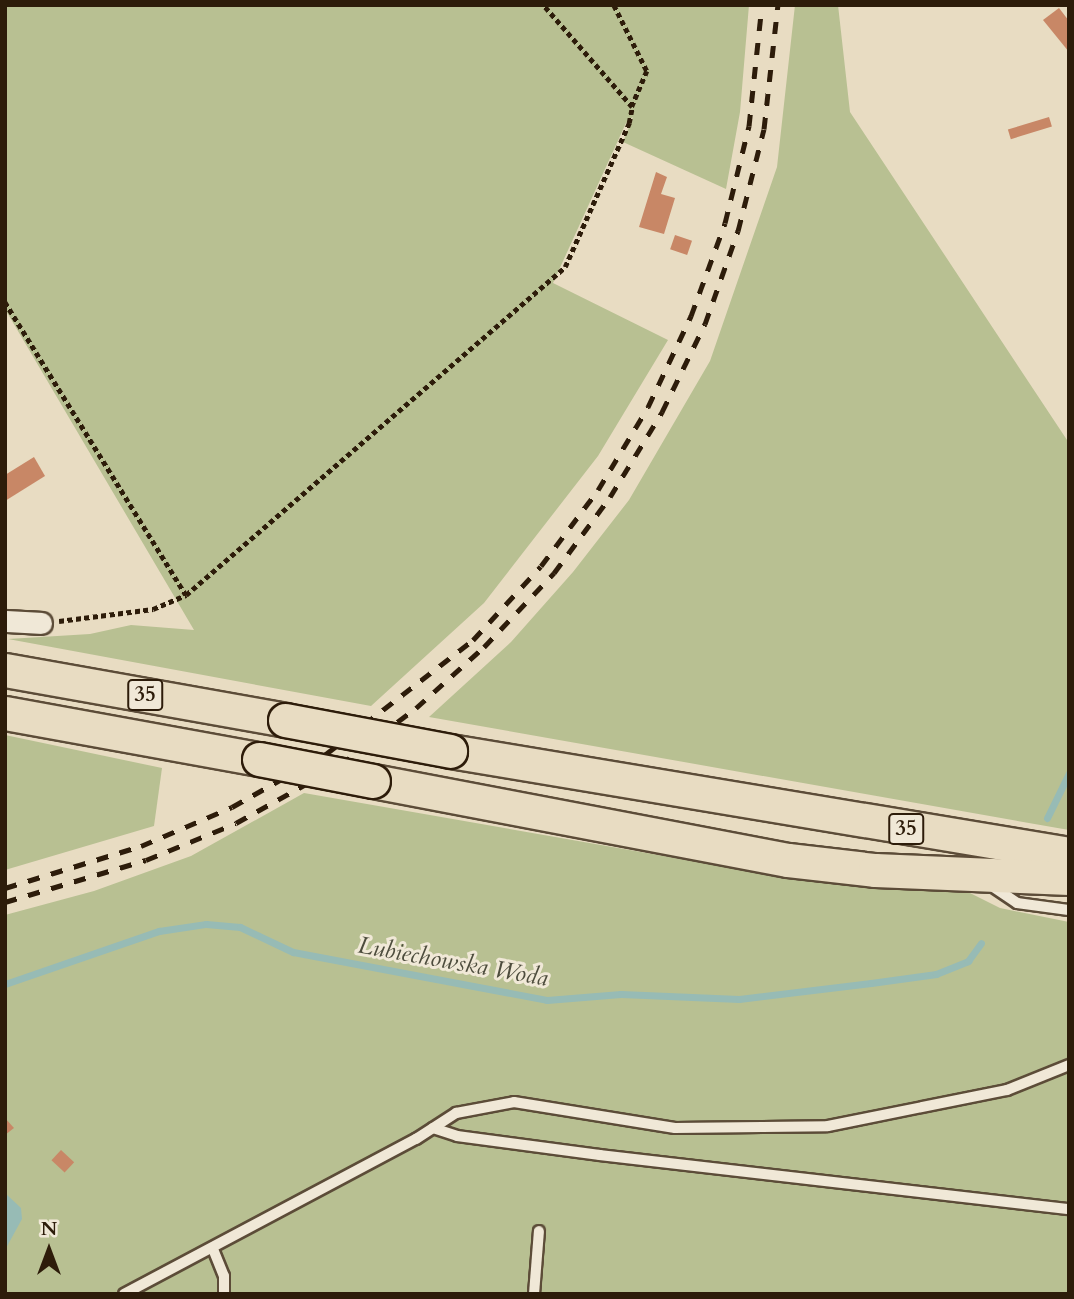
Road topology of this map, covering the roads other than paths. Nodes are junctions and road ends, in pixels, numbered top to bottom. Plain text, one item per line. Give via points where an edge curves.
1 (5, 621) edge
2 (41, 623) road end
3 (5, 670) edge
4 (5, 713) edge
5 (743, 802) junction
6 (682, 841) junction
7 (1069, 854) edge
8 (972, 873) junction
9 (1069, 878) edge
10 (1069, 910) edge
11 (1069, 1065) edge
12 (433, 1128) junction
13 (1069, 1209) edge
14 (539, 1231) dead end
15 (213, 1249) junction
16 (124, 1294) edge
17 (224, 1294) edge
18 (534, 1294) edge

1 - 2 street
3 - 5 main road, 35, bridge
4 - 6 main road, 35, bridge
5 - 6 main road via 751,817 742,839
5 - 7 main road, 35
6 - 8 main road, 35 via 840,867
8 - 9 main road, 35
8 - 10 lane via 1017,903
11 - 12 lane via 1007,1090 828,1126 675,1128 514,1102 456,1113
12 - 13 lane via 457,1136 600,1155
12 - 15 lane
14 - 18 lane
15 - 16 lane
15 - 17 lane via 224,1276

